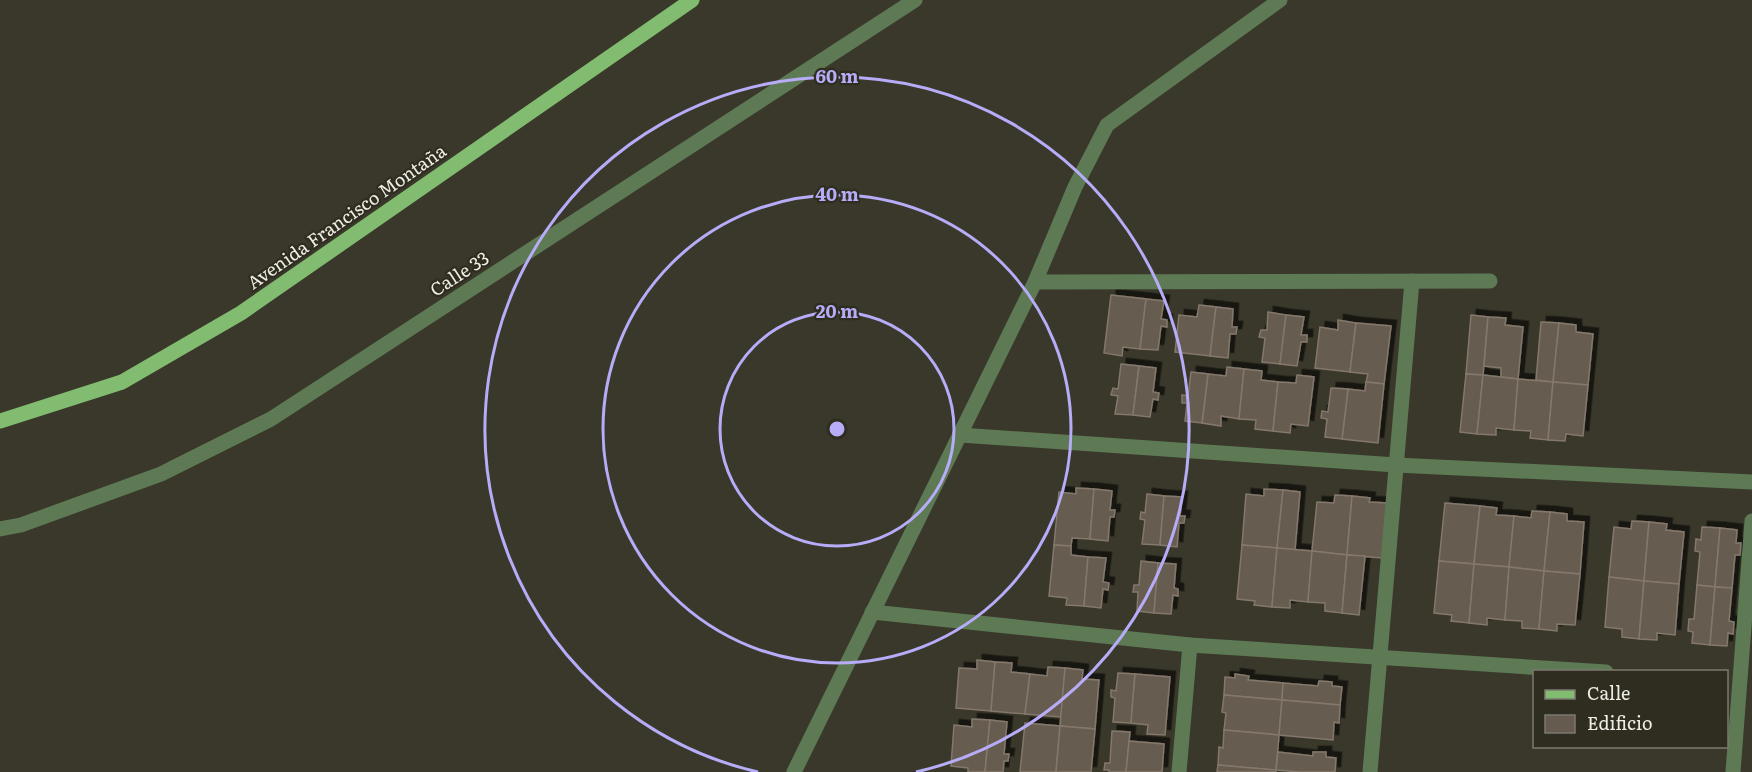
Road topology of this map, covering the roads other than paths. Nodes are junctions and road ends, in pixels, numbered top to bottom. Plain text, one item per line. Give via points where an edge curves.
1 (915, 0) edge
2 (1280, 0) edge
3 (690, 1) edge
4 (1412, 281) junction
5 (1490, 281) dead end
6 (1035, 282) junction
7 (0, 421) edge
8 (960, 435) junction
9 (1396, 465) junction
10 (1752, 482) edge
11 (1752, 521) edge
12 (0, 529) edge
13 (872, 612) junction
14 (1190, 645) junction
15 (1380, 657) junction
16 (1576, 670) edge
17 (1733, 680) edge
18 (794, 772) edge
19 (1179, 772) edge
20 (1370, 772) edge
21 (1733, 772) edge

1 - 12 street, Calle 33 via 271,419 161,474 21,525
2 - 6 street via 1107,125
3 - 7 main road, Avenida Francisco Montaña via 241,313 122,382
4 - 5 street
4 - 6 street
4 - 9 street
6 - 8 street
8 - 9 street
8 - 13 street
9 - 10 street
9 - 15 street
11 - 17 street
13 - 14 street
13 - 18 street
14 - 15 street
14 - 19 street
15 - 16 street
15 - 20 street
17 - 21 street

